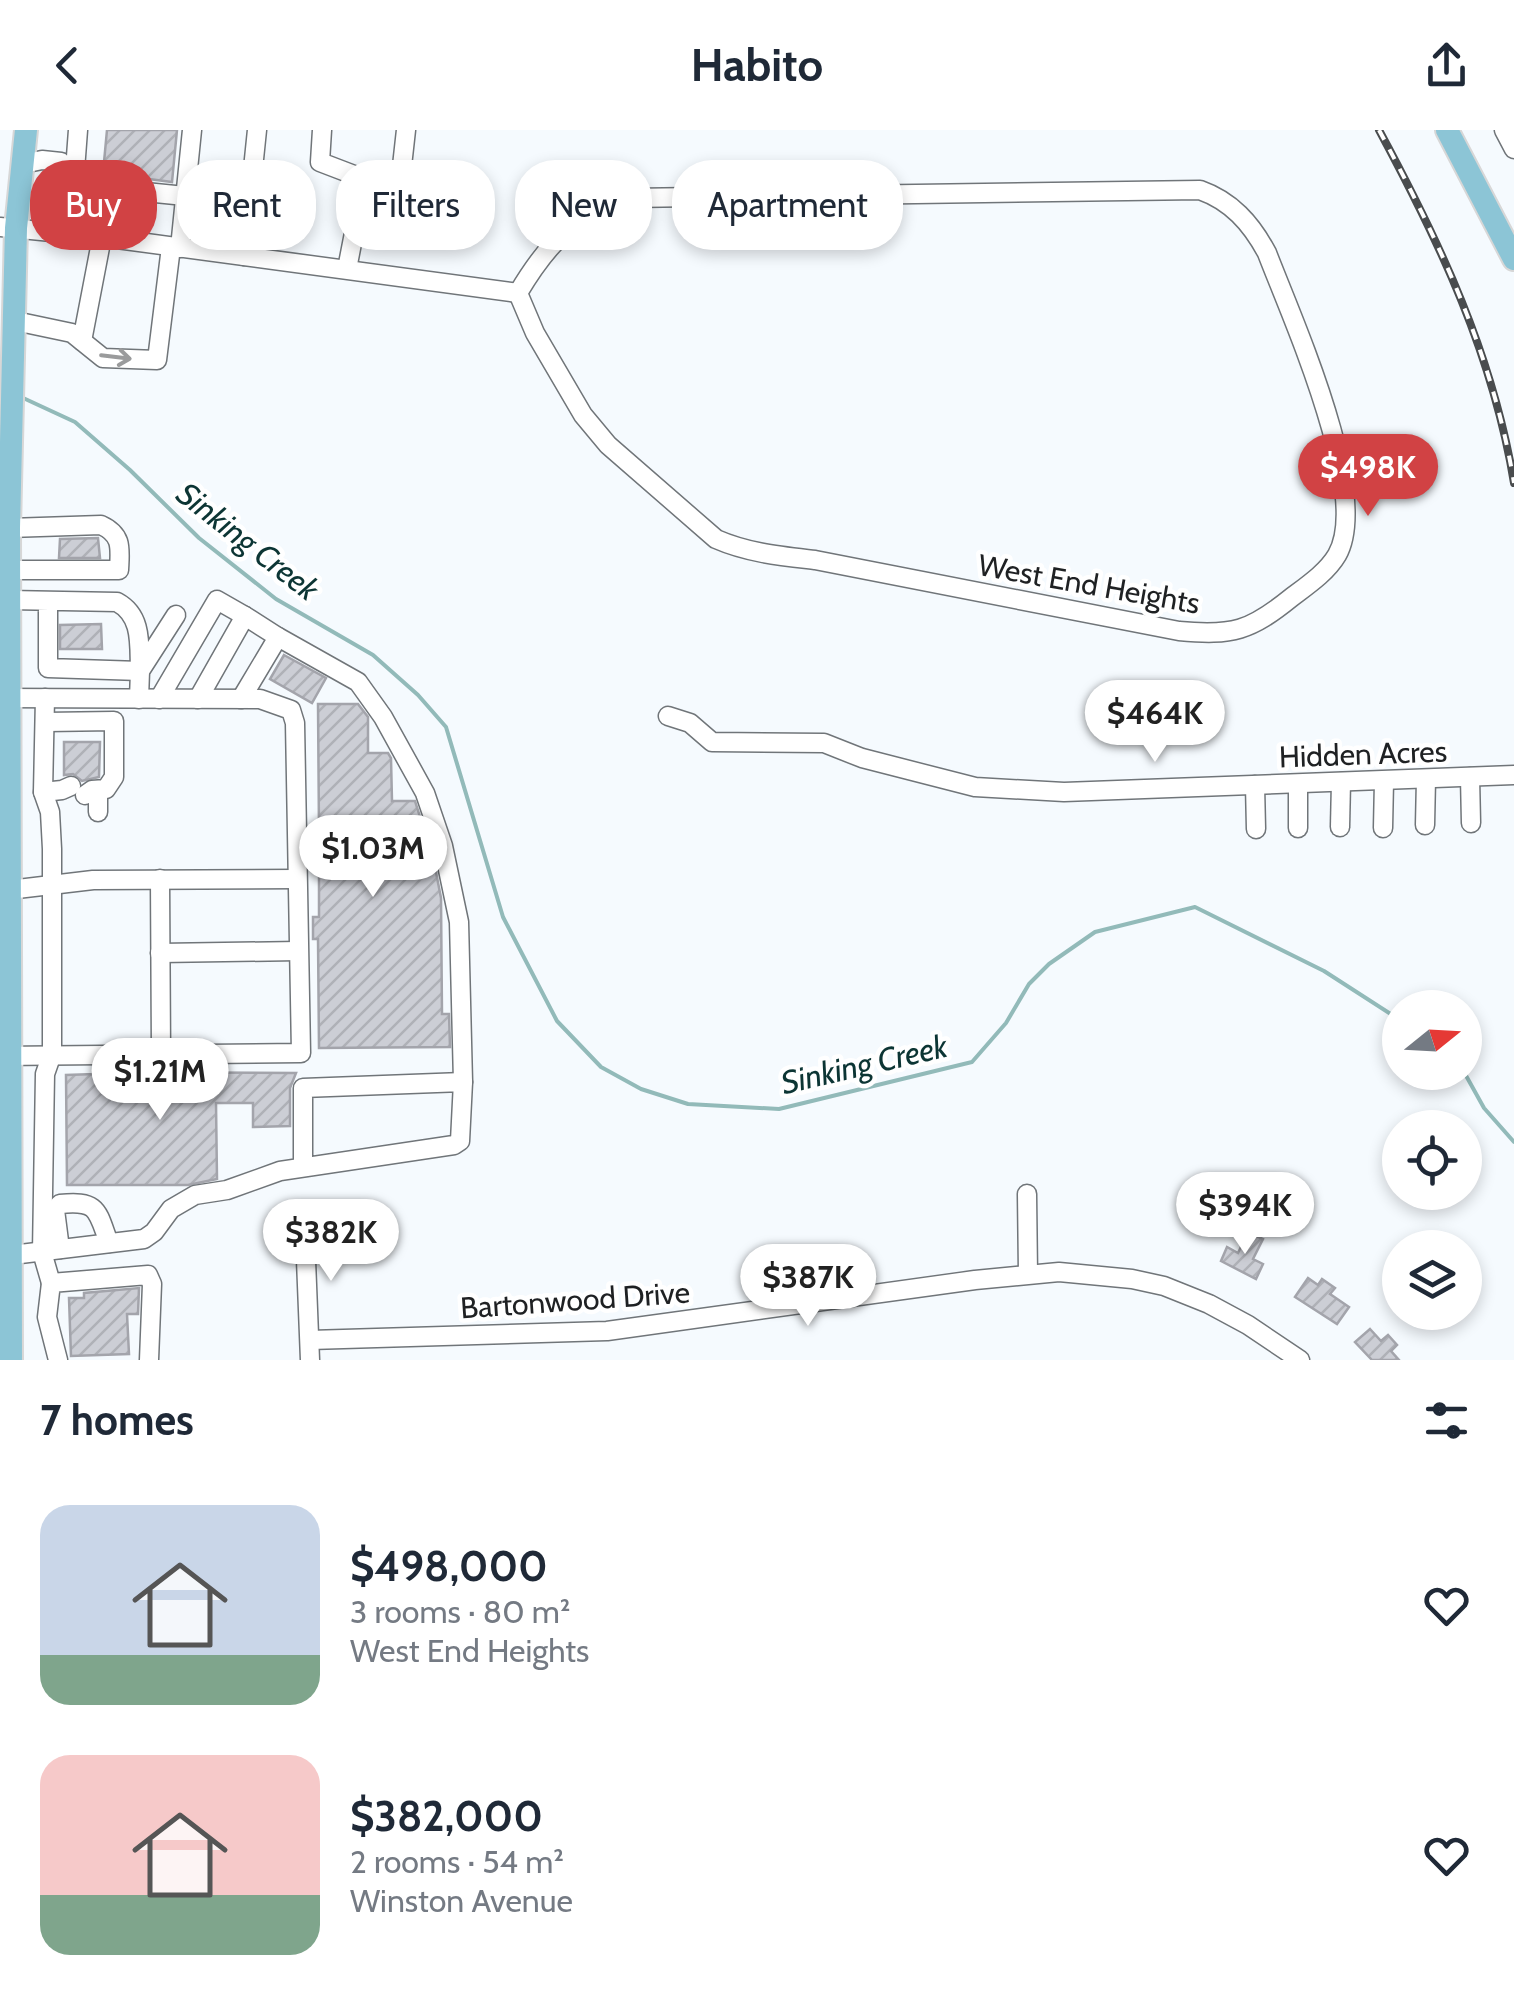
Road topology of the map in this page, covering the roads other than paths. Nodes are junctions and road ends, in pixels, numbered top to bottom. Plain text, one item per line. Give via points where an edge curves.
1 (26, 130) edge
2 (78, 130) edge
3 (192, 130) edge
4 (257, 130) edge
5 (322, 130) edge
6 (406, 130) edge
7 (1447, 130) edge
8 (1504, 130) edge
9 (1514, 149) edge
10 (73, 160) edge
11 (189, 160) edge
12 (403, 160) edge
13 (30, 163) edge
14 (23, 164) junction
15 (336, 168) edge
16 (8, 228) edge
17 (177, 241) edge
18 (157, 245) edge
19 (176, 247) junction
20 (100, 250) edge
21 (351, 250) edge
22 (244, 256) junction
23 (1514, 258) edge
24 (348, 269) junction
25 (518, 293) junction
26 (10, 308) edge
27 (82, 341) junction
28 (5, 492) edge
29 (6, 536) edge
30 (9, 570) junction
31 (118, 570) junction
32 (9, 600) junction
33 (48, 601) junction
34 (117, 602) junction
35 (176, 615) dead end
36 (245, 616) junction
37 (278, 637) junction
38 (84, 671) junction
39 (140, 671) junction
40 (81, 697) junction
41 (4, 698) edge
42 (45, 698) junction
43 (113, 698) junction
44 (139, 698) junction
45 (159, 698) junction
46 (198, 698) junction
47 (241, 699) junction
48 (668, 716) dead end
49 (114, 721) junction
50 (46, 722) junction
51 (4, 757) edge
52 (1514, 775) edge
53 (1470, 777) junction
54 (1426, 779) junction
55 (1384, 780) junction
56 (1340, 782) junction
57 (1298, 784) junction
58 (1255, 785) junction
59 (81, 790) junction
60 (43, 792) junction
61 (98, 812) dead end
62 (4, 819) edge
63 (1471, 823) dead end
64 (1425, 825) dead end
65 (1340, 827) dead end
66 (1298, 828) dead end
67 (1383, 828) dead end
68 (1256, 829) dead end
69 (297, 879) junction
70 (160, 880) junction
71 (53, 886) junction
72 (4, 890) edge
73 (298, 950) junction
74 (160, 952) junction
75 (301, 1053) junction
76 (52, 1054) junction
77 (161, 1054) junction
78 (5, 1056) edge
79 (463, 1082) junction
80 (303, 1088) junction
81 (6, 1165) edge
82 (303, 1167) junction
83 (1027, 1194) dead end
84 (304, 1210) dead end
85 (109, 1244) junction
86 (8, 1249) edge
87 (51, 1251) junction
88 (1028, 1274) junction
89 (50, 1284) junction
90 (12, 1310) junction
91 (47, 1317) junction
92 (310, 1340) junction
93 (11, 1360) edge
94 (58, 1360) edge
95 (149, 1360) edge
96 (310, 1360) edge
97 (1300, 1360) edge

1 - 14 main road
2 - 10 street
3 - 11 street
4 - 22 street
5 - 15 street via 320,162
6 - 12 street
7 - 23 main road
8 - 9 street
13 - 14 street
14 - 16 main road
16 - 26 main road
17 - 19 street
18 - 19 street
19 - 22 street
27 -> 19 street via 103,358 156,360
20 - 27 street
21 - 24 street
22 - 24 street
24 - 25 street
25 - 25 street, West End Heights via 566,389 608,445 716,539 737,548 1209,634 1239,632 1272,613 1338,554 1345,526 1341,482 1323,397 1257,234 1222,198 1200,190 630,198 600,206 557,238
26 - 27 street
26 - 28 main road via 14,348
28 - 29 main road
29 - 30 main road
29 - 31 street via 100,525 119,540
30 - 31 street
30 - 32 main road
31 - 34 street
32 - 33 street
32 - 41 main road
33 - 34 street
33 - 38 street via 48,668
34 - 39 street via 137,624
35 - 39 street
36 - 37 street
36 - 45 street via 217,600
36 - 46 street
37 - 47 street
37 - 79 street via 358,682 425,793 458,922
38 - 39 street
38 - 40 street
39 - 44 street
40 - 42 street
40 - 43 street
41 - 42 street
41 - 51 main road
42 - 50 street
43 - 44 street
43 - 49 street
44 - 45 street
45 - 46 street
46 - 47 street
47 - 69 street via 292,710
48 - 58 street, Hidden Acres via 690,722 712,742 824,742 975,787 1064,792
49 - 50 street
49 - 59 street via 114,776 106,789
50 - 60 street
51 - 62 main road
52 - 53 street, Hidden Acres
53 - 54 street, Hidden Acres
53 - 63 street
54 - 55 street, Hidden Acres
54 - 64 street
55 - 56 street, Hidden Acres
55 - 67 street
56 - 57 street, Hidden Acres
56 - 65 street
57 - 58 street, Hidden Acres
57 - 66 street
58 - 68 street
59 - 60 street
59 - 61 street
60 - 71 street
62 - 72 main road
69 - 70 street
69 - 73 street
70 - 71 street
70 - 74 street
71 - 72 street
71 - 76 street
72 - 78 main road
73 - 74 street
73 - 75 street
74 - 77 street
75 - 77 street
75 - 80 street
76 - 77 street
76 - 78 street
76 - 87 street via 45,1074
78 - 81 main road
79 - 80 street
79 - 82 street via 463,1123 454,1145
80 - 82 street
81 - 86 main road
82 - 85 street via 195,1196 171,1208 144,1239
83 - 88 street
84 - 92 street
85 - 87 street
85 - 87 street via 96,1208 60,1204
86 - 87 street
86 - 90 main road
87 - 89 street
88 - 92 street, Bartonwood Drive via 607,1331
88 - 97 street, Bartonwood Drive via 1094,1274 1164,1286 1248,1325
89 - 91 street
89 - 95 street via 148,1275
90 - 91 street
90 - 93 main road
91 - 94 street
92 - 96 street

